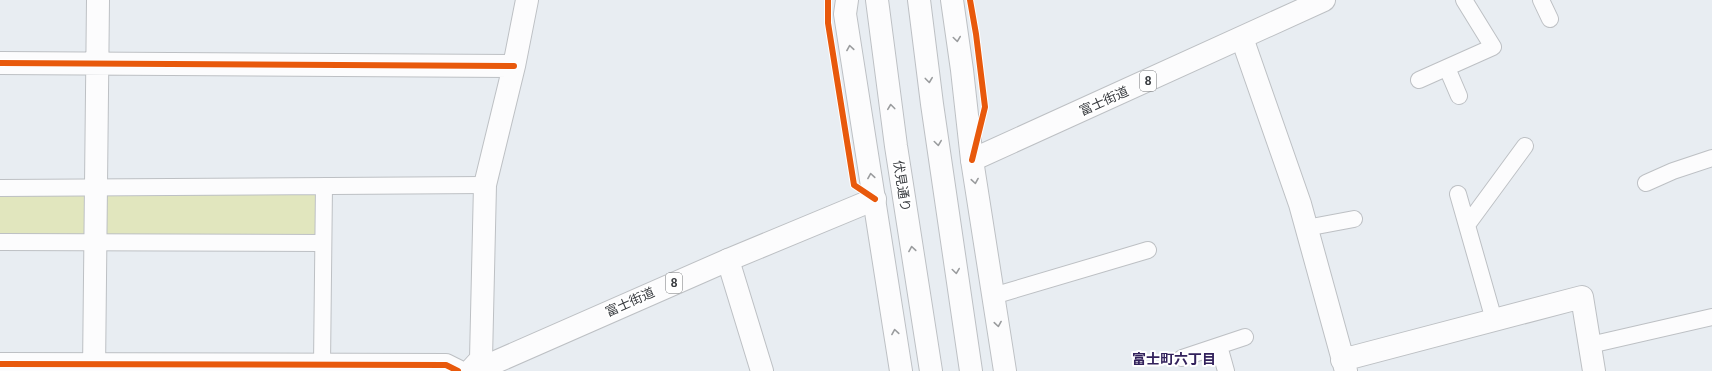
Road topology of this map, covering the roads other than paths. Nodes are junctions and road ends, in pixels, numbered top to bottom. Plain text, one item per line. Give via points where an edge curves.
1 (98, 0) edge
2 (527, 0) edge
3 (847, 0) edge
4 (877, 0) edge
5 (919, 0) edge
6 (952, 0) edge
7 (1324, 0) edge
8 (1464, 0) edge
9 (1541, 0) edge
10 (1550, 19) dead end
11 (1242, 38) junction
12 (97, 63) junction
13 (0, 64) edge
14 (514, 66) junction
15 (1447, 68) junction
16 (1419, 80) dead end
17 (1459, 96) dead end
18 (1525, 146) dead end
19 (1712, 158) edge
20 (972, 160) junction
21 (1646, 182) dead end
22 (485, 185) junction
23 (324, 186) junction
24 (96, 187) junction
25 (0, 188) edge
26 (1458, 194) dead end
27 (875, 199) junction
28 (1354, 219) dead end
29 (1467, 225) junction
30 (1306, 228) junction
31 (0, 242) edge
32 (95, 242) junction
33 (323, 243) junction
34 (1148, 250) dead end
35 (728, 260) junction
36 (993, 296) junction
37 (1712, 317) edge
38 (1494, 320) junction
39 (1245, 337) dead end
40 (1590, 345) junction
41 (1219, 346) junction
42 (1182, 358) dead end
43 (0, 364) edge
44 (322, 365) junction
45 (1344, 365) edge
46 (94, 367) edge
47 (458, 371) edge
48 (470, 371) edge
49 (475, 371) edge
50 (762, 371) edge
51 (901, 371) edge
52 (931, 371) edge
53 (971, 371) edge
54 (1005, 371) edge
55 (1226, 371) edge
56 (1594, 371) edge

1 - 12 street
2 - 14 street
27 -> 3 street via 844,14
52 -> 4 street, 伏見通り via 896,146
5 -> 53 street
6 -> 20 street
7 - 11 street, 富士街道 / 8
8 - 15 lane via 1493,47
9 - 10 lane
11 - 20 street, 富士街道 / 8
11 - 30 street
12 - 13 street
12 - 14 street
12 - 24 street
14 - 22 street
15 - 16 lane
15 - 17 lane
18 - 29 lane
19 - 21 lane
20 -> 36 street
22 - 23 lane
22 - 48 street via 481,359
23 - 24 lane
23 - 33 lane
24 - 25 lane
24 - 32 street
26 - 29 lane
27 - 35 street, 富士街道 / 8
51 -> 27 street
28 - 30 lane
29 - 38 lane
30 - 45 street
31 - 32 lane
32 - 33 lane
32 - 46 street
33 - 44 lane
34 - 36 lane
35 - 49 street, 富士街道 / 8
35 - 50 street
36 -> 54 street
37 - 40 lane
38 - 40 street via 1582,297
38 - 45 street
39 - 41 lane
40 - 56 street
41 - 42 lane
41 - 55 lane
43 - 46 street
44 - 46 street
44 - 47 street via 446,365

